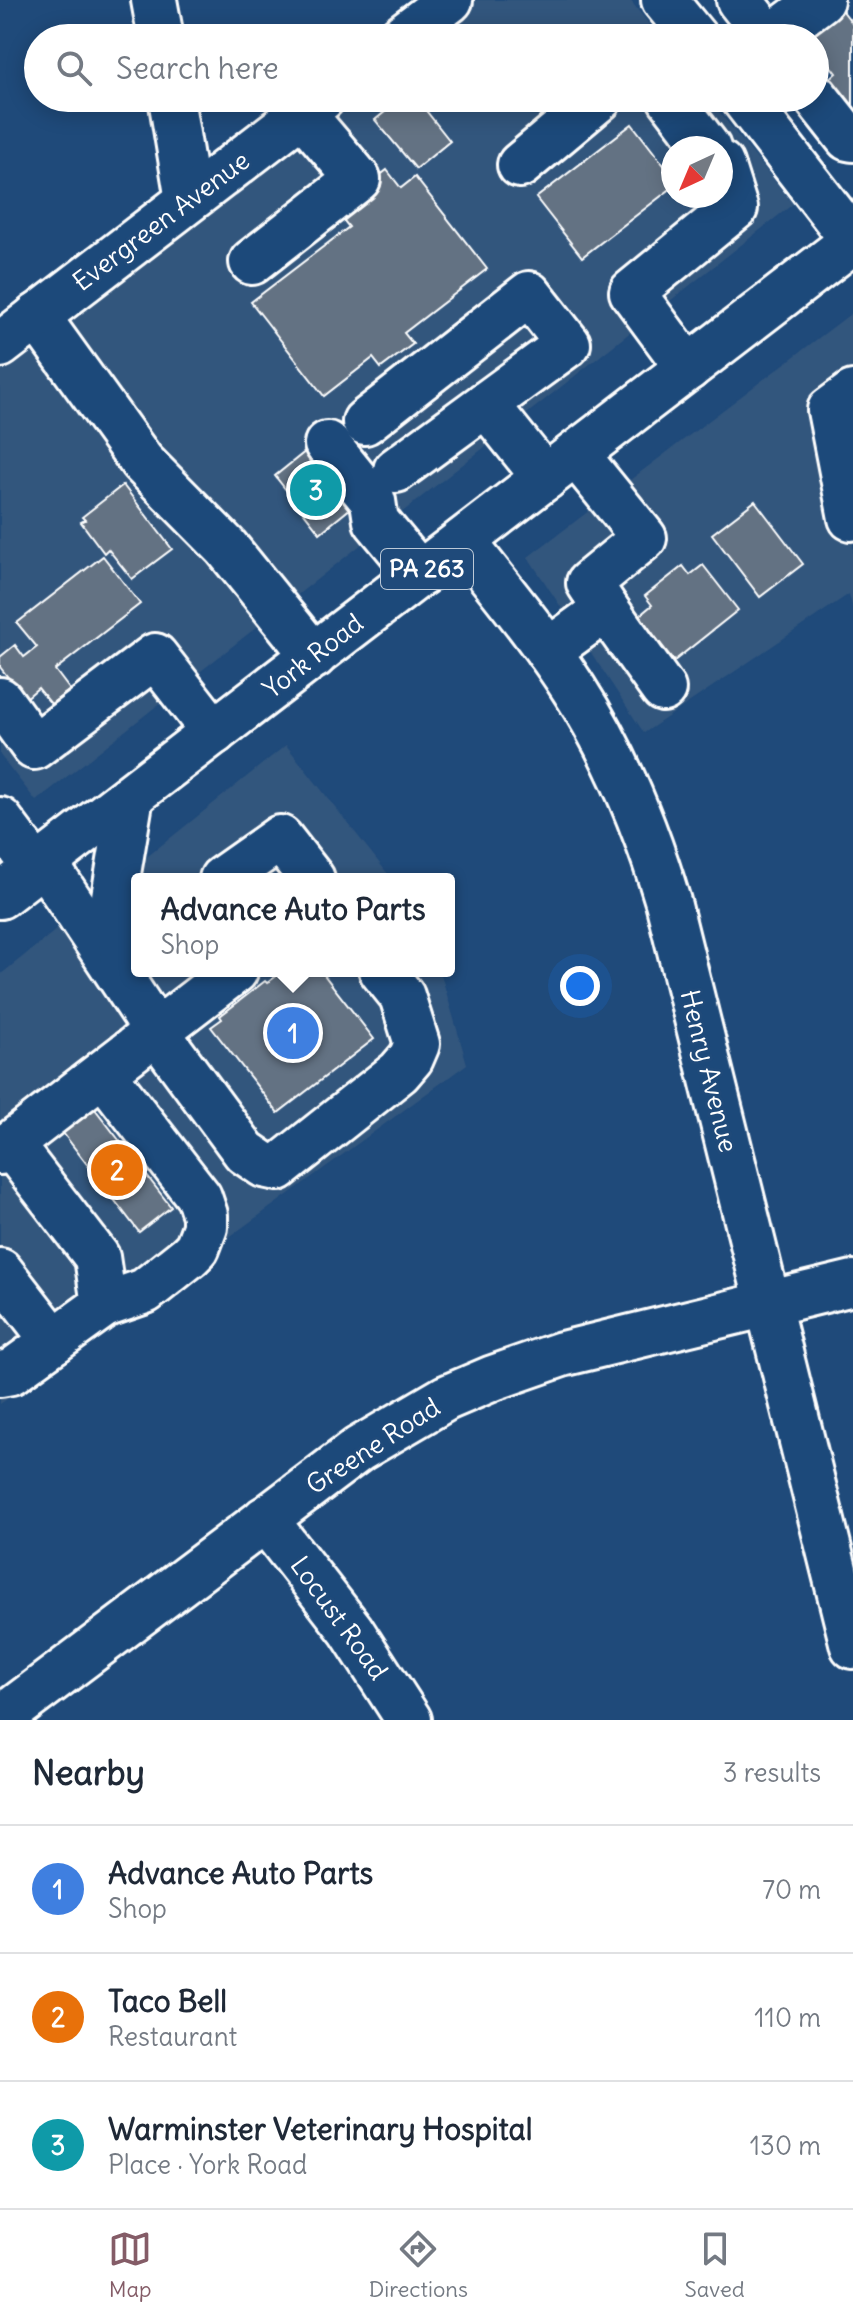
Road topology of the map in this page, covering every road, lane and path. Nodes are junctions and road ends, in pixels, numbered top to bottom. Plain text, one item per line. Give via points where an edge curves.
1 (154, 0) edge
2 (450, 0) edge
3 (664, 0) edge
4 (739, 0) edge
5 (821, 0) edge
6 (158, 24) edge
7 (418, 24) edge
8 (684, 24) edge
9 (758, 24) edge
10 (788, 24) edge
11 (173, 112) edge
12 (304, 112) edge
13 (316, 112) edge
14 (583, 112) edge
15 (681, 112) edge
16 (738, 112) edge
17 (754, 112) edge
18 (828, 112) edge
19 (699, 136) edge
20 (720, 136) edge
21 (853, 139) edge
22 (520, 165) dead end
23 (188, 200) junction
24 (733, 203) edge
25 (853, 240) edge
26 (252, 262) dead end
27 (37, 316) junction
28 (0, 345) edge
29 (688, 368) junction
30 (853, 393) edge
31 (486, 404) junction
32 (365, 422) dead end
33 (327, 444) dead end
34 (560, 466) junction
35 (396, 470) dead end
36 (852, 525) edge
37 (463, 541) junction
38 (420, 574) junction
39 (606, 609) junction
40 (548, 651) junction
41 (314, 656) junction
42 (663, 689) dead end
43 (0, 700) edge
44 (214, 732) junction
45 (131, 796) junction
46 (0, 820) edge
47 (40, 865) junction
48 (230, 873) edge
49 (307, 873) edge
50 (0, 896) edge
51 (226, 977) edge
52 (387, 977) edge
53 (128, 988) junction
54 (156, 1031) junction
55 (103, 1073) junction
56 (5, 1148) edge
57 (0, 1271) edge
58 (853, 1283) edge
59 (766, 1303) junction
60 (104, 1305) junction
61 (54, 1341) junction
62 (0, 1374) edge
63 (265, 1519) junction
64 (853, 1646) edge
65 (0, 1719) edge
66 (409, 1720) edge

1 - 6 main road
2 - 7 main road
3 - 8 main road
4 - 9 main road
5 - 10 main road
11 - 23 main road
12 - 23 main road, Evergreen Avenue
13 - 26 main road via 358,179
14 - 22 main road
15 - 19 main road
16 - 20 main road
17 - 25 main road
18 - 21 main road
23 - 27 main road, Evergreen Avenue
24 - 29 main road via 735,208 632,292
25 - 29 main road, York Road / PA 263
27 - 28 main road, Evergreen Avenue
27 - 41 main road via 142,462 226,547
29 - 34 main road, York Road / PA 263
30 - 36 main road via 830,410
31 - 32 main road via 568,344 529,294
31 - 34 main road
31 - 35 main road
33 - 38 main road via 373,501 376,521
34 - 37 main road, York Road / PA 263
34 - 39 main road via 654,531 589,583
37 - 38 main road, York Road / PA 263
37 - 40 main road, Henry Avenue
38 - 41 main road, York Road / PA 263
39 - 40 main road
39 - 42 main road
40 - 59 main road, Henry Avenue via 598,728 655,856
41 - 44 main road, York Road / PA 263
43 - 44 main road via 34,747 155,656
44 - 45 main road, York Road / PA 263
45 - 47 main road, York Road / PA 263
45 - 53 main road via 114,897
46 - 47 main road
47 - 50 main road, York Road / PA 263
47 - 53 main road
48 - 49 main road via 280,838
51 - 54 main road
52 - 54 main road via 402,996 417,1044 411,1058 278,1168 245,1152
53 - 54 main road
54 - 55 main road
55 - 56 main road
55 - 60 main road via 199,1197 205,1227 189,1256 145,1291
56 - 60 main road via 97,1257
57 - 61 main road
58 - 59 main road, Greene Road
59 - 63 main road, Greene Road via 562,1354 493,1378 402,1422
59 - 64 main road, Henry Avenue
60 - 61 main road
61 - 62 main road via 11,1372
63 - 65 main road, Greene Road
63 - 66 main road, Locust Road via 351,1630

